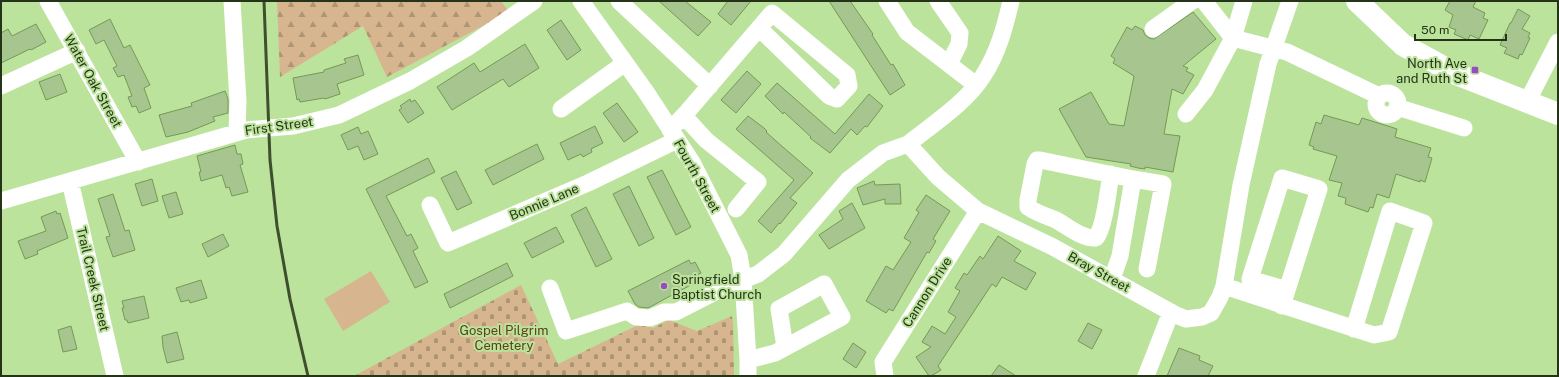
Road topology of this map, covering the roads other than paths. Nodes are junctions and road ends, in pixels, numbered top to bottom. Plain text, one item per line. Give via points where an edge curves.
1 (48, 1) edge
2 (232, 1) edge
3 (534, 1) edge
4 (581, 1) edge
5 (618, 1) edge
6 (887, 1) edge
7 (938, 1) edge
8 (1011, 1) edge
9 (1192, 1) edge
10 (1204, 1) edge
11 (1244, 1) edge
12 (1290, 1) edge
13 (1357, 1) edge
14 (759, 28) junction
15 (1153, 29) dead end
16 (1233, 38) junction
17 (1558, 42) edge
18 (1272, 49) junction
19 (77, 51) junction
20 (625, 63) junction
21 (949, 64) junction
22 (976, 85) junction
23 (1, 86) edge
24 (710, 86) junction
25 (1527, 102) junction
26 (561, 109) dead end
27 (1186, 114) dead end
28 (1558, 114) edge
29 (684, 116) junction
30 (1464, 128) dead end
31 (242, 131) junction
32 (674, 135) junction
33 (908, 144) junction
34 (138, 162) junction
35 (1111, 174) junction
36 (1133, 179) junction
37 (70, 181) junction
38 (1, 201) edge
39 (430, 205) dead end
40 (736, 209) dead end
41 (978, 210) junction
42 (1147, 269) dead end
43 (1112, 278) junction
44 (743, 279) junction
45 (1224, 286) junction
46 (550, 288) dead end
47 (1287, 290) junction
48 (1282, 306) junction
49 (1171, 312) junction
50 (1354, 329) junction
51 (785, 347) dead end
52 (748, 368) edge
53 (115, 376) edge
54 (886, 376) edge
55 (1146, 376) edge

1 - 19 street, Water Oak Street
2 - 31 street
3 - 31 street, First Street via 467,48 410,81 339,115 293,126
4 - 20 street, Fourth Street
5 - 24 street
6 - 21 street via 907,32
7 - 21 street via 960,32 959,44
8 - 22 street via 1002,38 983,77
9 - 15 street
10 - 16 street
11 - 16 street
12 - 18 street, Bray Street
13 - 25 main road via 1402,45 1456,74
14 - 14 street via 772,13 848,75 849,86 837,99 828,96
14 - 24 street
16 - 18 street
16 - 27 street via 1205,90
17 - 25 street
18 - 30 street via 1287,52 1379,96 1385,93 1392,95 1397,100 1397,107
18 - 45 street, Bray Street via 1241,184
19 - 23 street
19 - 34 street, Water Oak Street
20 - 26 street
20 - 32 street, Fourth Street
21 - 22 street
22 - 33 street via 961,102
24 - 29 street
25 - 28 main road
29 - 32 street
29 - 40 street via 706,140 758,182
31 - 34 street, First Street
32 - 39 street, Bonnie Lane via 588,183 448,243
32 - 44 street, Fourth Street via 693,164 728,232 739,255
33 - 41 street, Bray Street via 938,177
33 - 44 street via 883,153 848,180 784,254 758,274
34 - 37 street, First Street
35 - 35 street via 1102,222 1096,238 1080,234 1028,207 1037,160
35 - 36 street
36 - 42 street via 1163,184
36 - 43 street via 1120,256
37 - 38 street, First Street
37 - 53 street, Trail Creek Street
41 - 43 street, Bray Street
41 - 54 street, Cannon Drive via 883,362
43 - 49 street, Bray Street
44 - 46 street via 676,312 664,312 650,318 636,317 627,311 566,331
44 - 52 street, Fourth Street
45 - 48 street
45 - 49 street, Bray Street via 1211,313 1186,319
47 - 47 street via 1319,189 1282,178 1250,278
47 - 48 street
48 - 50 street
49 - 55 street
50 - 50 street via 1374,335 1389,332 1424,223 1390,211
51 - 52 street

